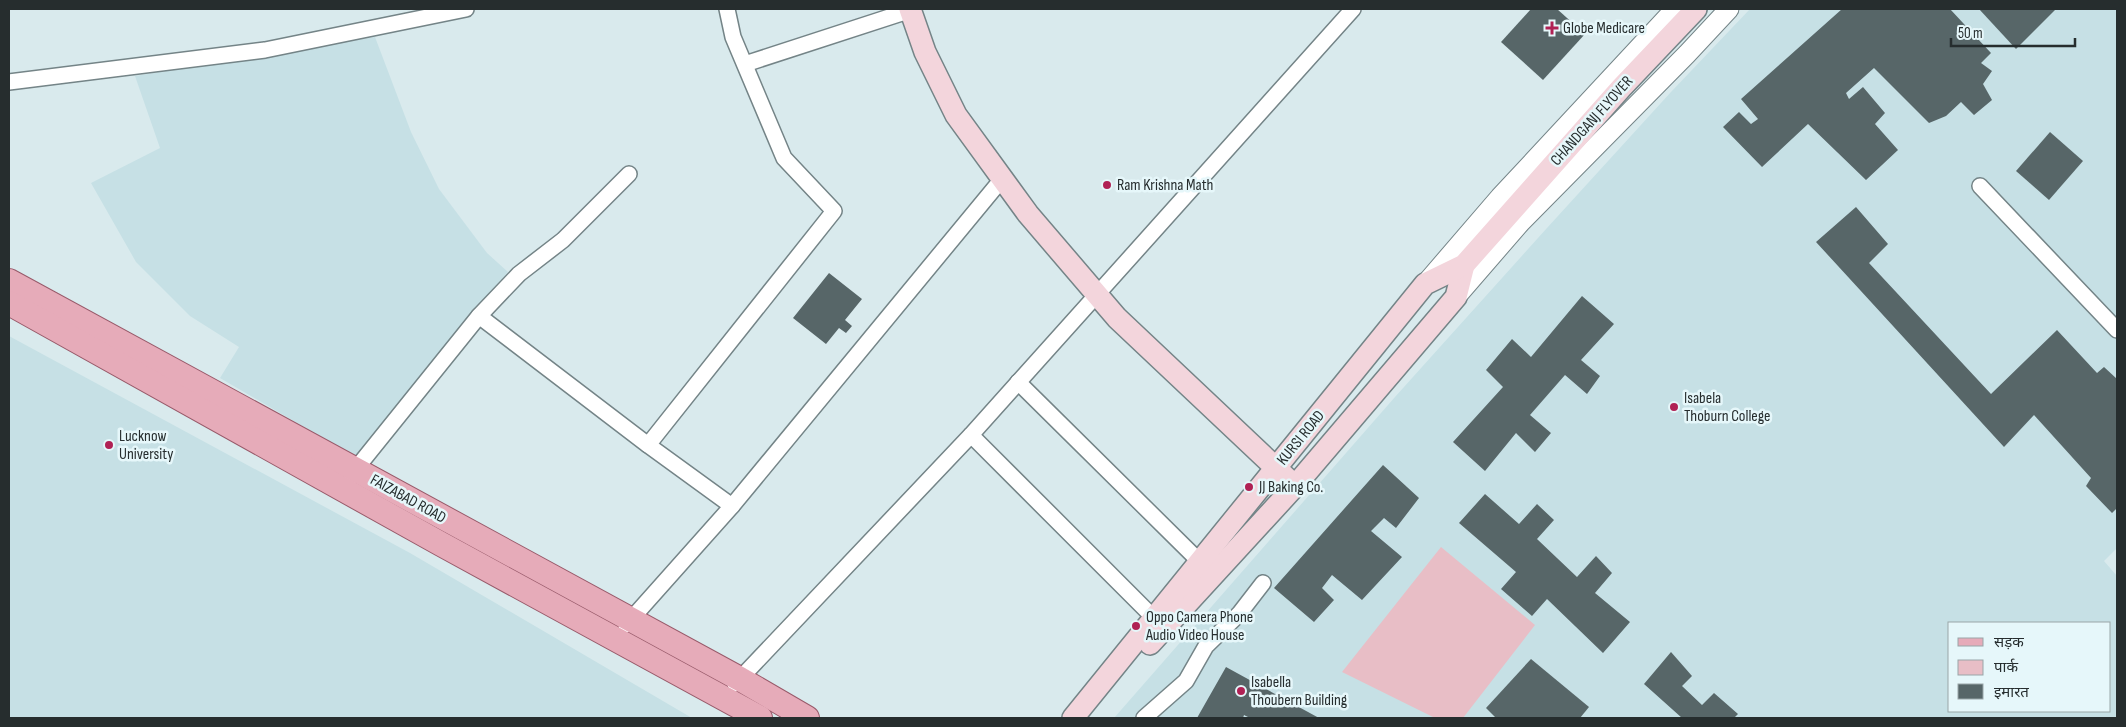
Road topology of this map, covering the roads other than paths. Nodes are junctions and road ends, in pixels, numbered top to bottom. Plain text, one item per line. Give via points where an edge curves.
1 (466, 9) edge
2 (727, 9) edge
3 (910, 9) edge
4 (1354, 9) edge
5 (1676, 9) edge
6 (1696, 9) edge
7 (1729, 9) edge
8 (745, 64) junction
9 (9, 82) edge
10 (629, 174) dead end
11 (1002, 179) junction
12 (1980, 186) dead end
13 (1490, 235) joint
14 (1464, 265) junction
15 (9, 281) edge
16 (1425, 284) junction
17 (1096, 294) junction
18 (1456, 297) junction
19 (9, 303) edge
20 (480, 316) junction
21 (2117, 330) edge
22 (1018, 382) junction
23 (971, 434) junction
24 (648, 445) junction
25 (1276, 468) junction
26 (355, 470) junction
27 (1296, 486) junction
28 (346, 491) junction
29 (732, 506) junction
30 (1200, 562) junction
31 (1263, 583) dead end
32 (1154, 618) junction
33 (622, 629) junction
34 (740, 679) junction
35 (723, 697) junction
36 (760, 718) edge
37 (807, 718) edge
38 (1073, 718) edge
39 (1082, 718) edge
40 (1144, 718) edge

1 - 9 street via 265,50
2 - 8 street via 733,37
3 - 8 street
3 - 11 main road via 925,52 956,114
4 - 17 street
5 - 16 street via 1500,198
6 - 13 main road, CHANDGANJ FLYOVER
7 - 18 street via 1521,222
8 - 24 street via 784,158 834,211
10 - 20 street via 563,240 519,274
11 - 17 main road
11 - 29 street
12 - 21 street
13 - 14 main road, KURSI ROAD
14 - 16 main road, KURSI ROAD
14 - 18 main road, KURSI ROAD
15 - 26 main road, FAIZABAD ROAD
16 - 25 main road, KURSI ROAD
17 - 22 street
17 - 25 main road via 1116,318
18 - 27 main road, KURSI ROAD
19 - 28 main road, FAIZABAD ROAD
20 - 24 street
20 - 26 street
22 - 23 street
22 - 30 street
23 - 32 street
23 - 34 street
24 - 29 street
25 - 27 main road
25 - 30 main road, KURSI ROAD
26 - 28 street
26 - 33 main road, FAIZABAD ROAD
27 - 39 main road, KURSI ROAD
28 - 33 main road, FAIZABAD ROAD
29 - 33 street
30 - 32 main road, KURSI ROAD
31 - 40 street via 1239,614 1206,646 1186,681
32 - 38 main road, KURSI ROAD
33 - 34 main road, FAIZABAD ROAD
33 - 35 main road, FAIZABAD ROAD
34 - 35 street
34 - 37 main road, FAIZABAD ROAD
35 - 36 main road, FAIZABAD ROAD

